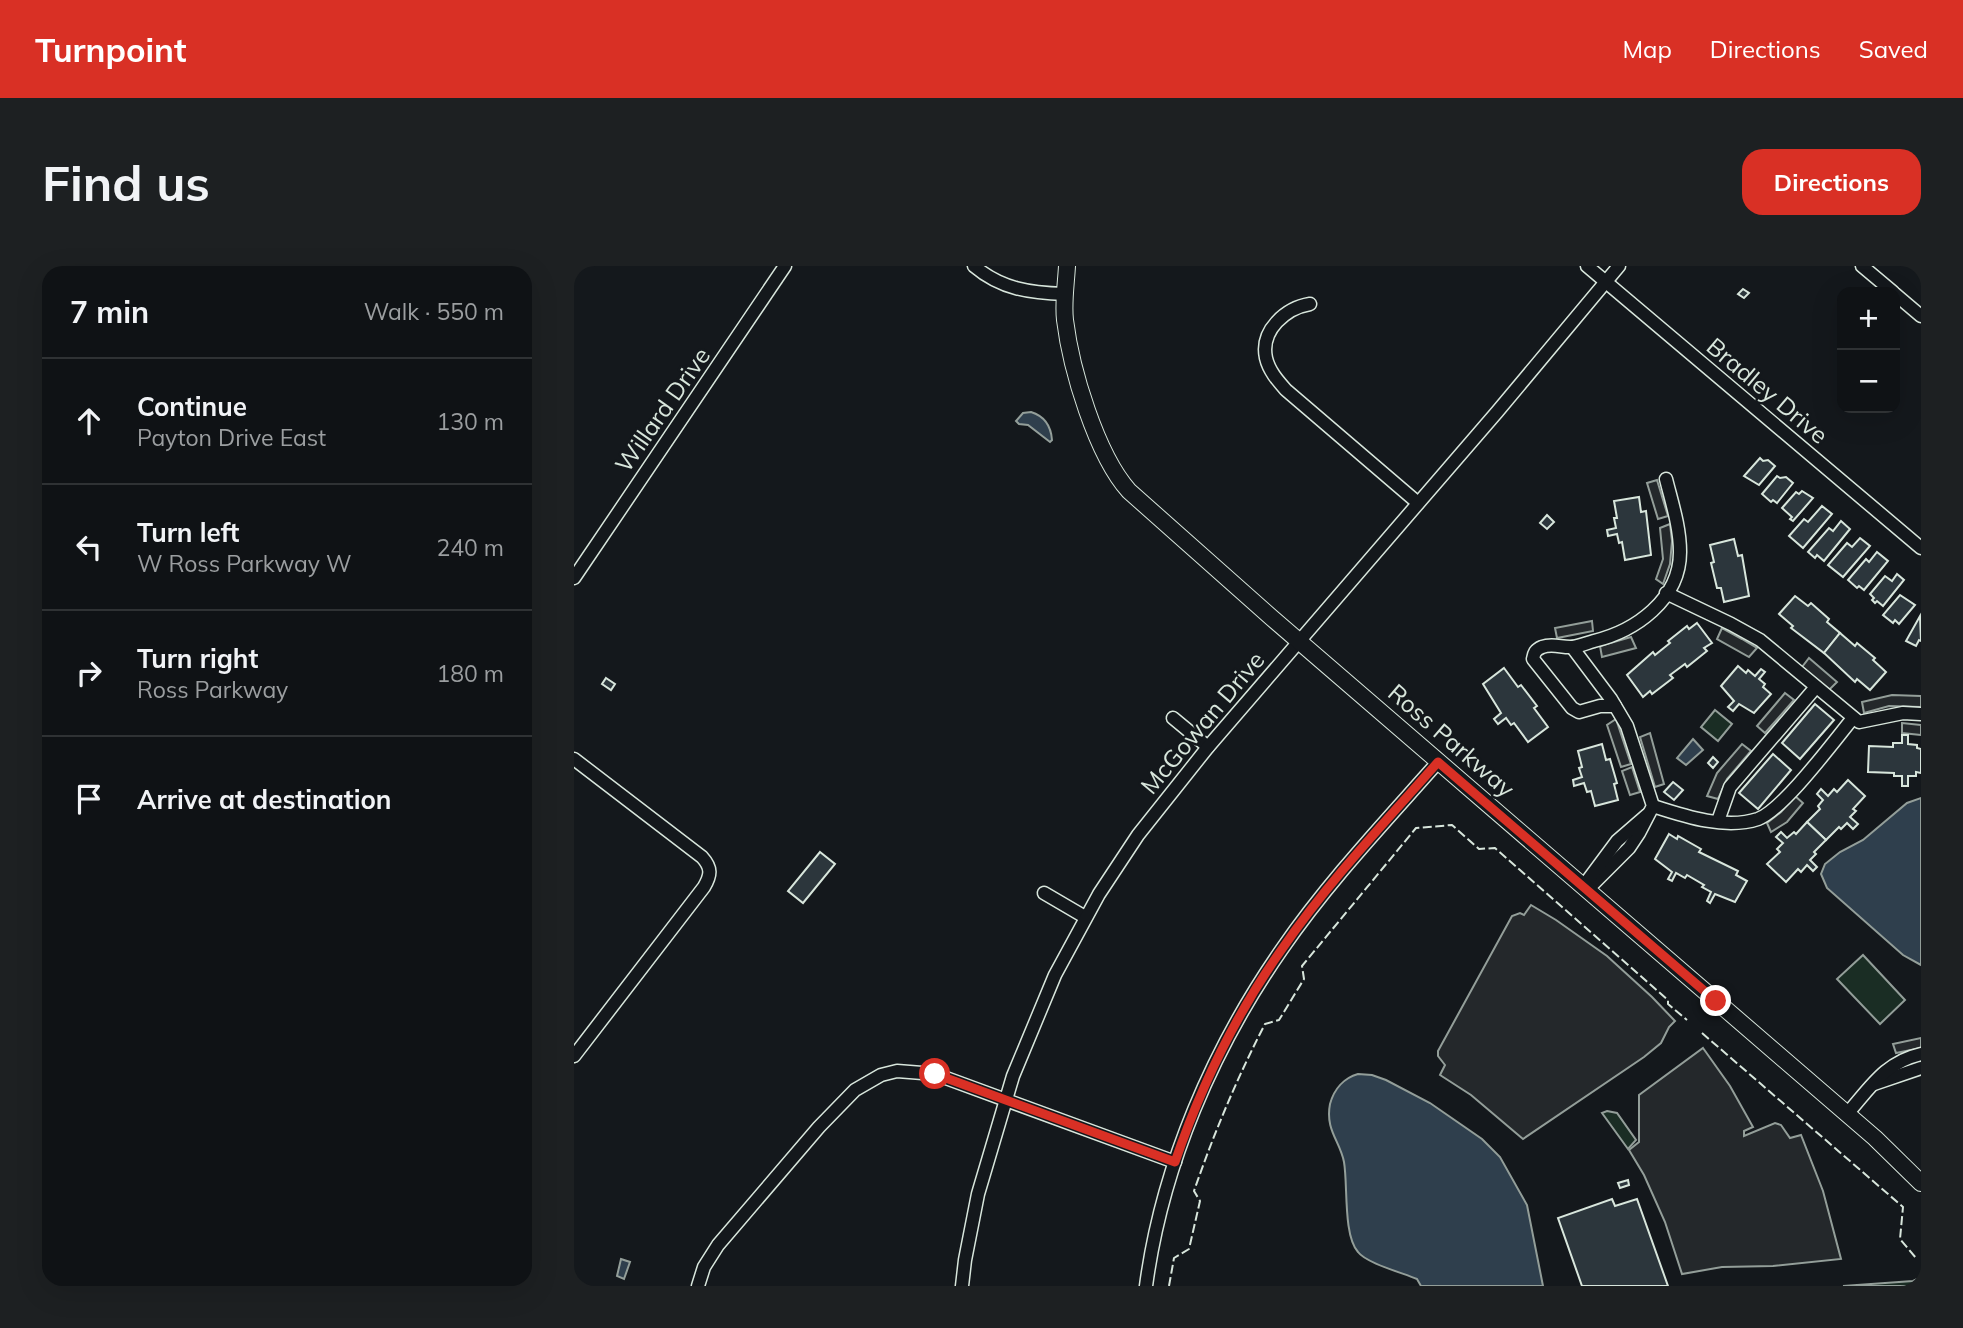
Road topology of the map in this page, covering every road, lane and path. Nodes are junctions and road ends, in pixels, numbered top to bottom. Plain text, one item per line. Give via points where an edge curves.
1 (785, 266) edge
2 (974, 266) edge
3 (1067, 266) edge
4 (1587, 266) edge
5 (1619, 266) edge
6 (1862, 266) edge
7 (1605, 282) junction
8 (1887, 287) edge
9 (1065, 294) junction
10 (1900, 298) edge
11 (1310, 304) dead end
12 (1921, 316) edge
13 (1665, 478) dead end
14 (1418, 503) junction
15 (1921, 548) edge
16 (574, 578) edge
17 (1666, 593) junction
18 (1300, 641) junction
19 (1572, 647) junction
20 (1816, 687) junction
21 (1615, 706) junction
22 (1921, 714) edge
23 (1173, 718) dead end
24 (1856, 720) junction
25 (1208, 747) junction
26 (574, 759) edge
27 (1438, 762) junction
28 (1650, 810) junction
29 (1718, 821) junction
30 (1586, 888) junction
31 (1044, 893) dead end
32 (1085, 917) junction
33 (1921, 1054) edge
34 (574, 1056) edge
35 (1921, 1068) edge
36 (1874, 1084) junction
37 (1006, 1100) junction
38 (1847, 1114) junction
39 (1175, 1162) junction
40 (1921, 1183) edge
41 (698, 1286) edge
42 (962, 1286) edge
43 (1146, 1286) edge

1 - 16 street, Willard Drive
2 - 9 street via 989,279 1018,290
3 - 9 street, Ross Parkway
4 - 7 street, Bradley Drive
5 - 7 street, McGowan Drive
6 - 8 street
7 - 14 street, McGowan Drive
7 - 15 street, Bradley Drive
9 - 18 street, Ross Parkway via 1065,319 1082,390 1098,440 1118,479
10 - 12 street
11 - 14 street via 1296,306 1273,327 1265,352 1269,368 1286,390
13 - 17 street via 1680,554
14 - 18 street, McGowan Drive
17 - 19 street via 1636,625
17 - 20 street via 1747,632
18 - 25 street, McGowan Drive
18 - 27 street, Ross Parkway
19 - 21 street
19 - 21 street via 1542,647 1534,659 1572,708 1579,712
20 - 24 street
20 - 29 street via 1730,787
21 - 28 street via 1627,726
22 - 24 street via 1903,712
23 - 25 street
24 - 29 street via 1766,815 1746,822
25 - 32 street, McGowan Drive via 1138,835
26 - 34 street via 702,858 710,869 704,887
27 - 30 street, Ross Parkway
27 - 39 street via 1332,884 1267,970 1213,1068
28 - 29 street
28 - 30 street via 1629,848
30 - 38 street, Ross Parkway
31 - 32 street
32 - 37 street, McGowan Drive via 1036,1016
33 - 36 street via 1891,1066
35 - 36 street
36 - 38 street
37 - 39 street
37 - 41 street via 935,1074 897,1071 873,1079 840,1105 718,1245
37 - 42 street, McGowan Drive via 978,1194
38 - 40 street, Ross Parkway
39 - 43 street

